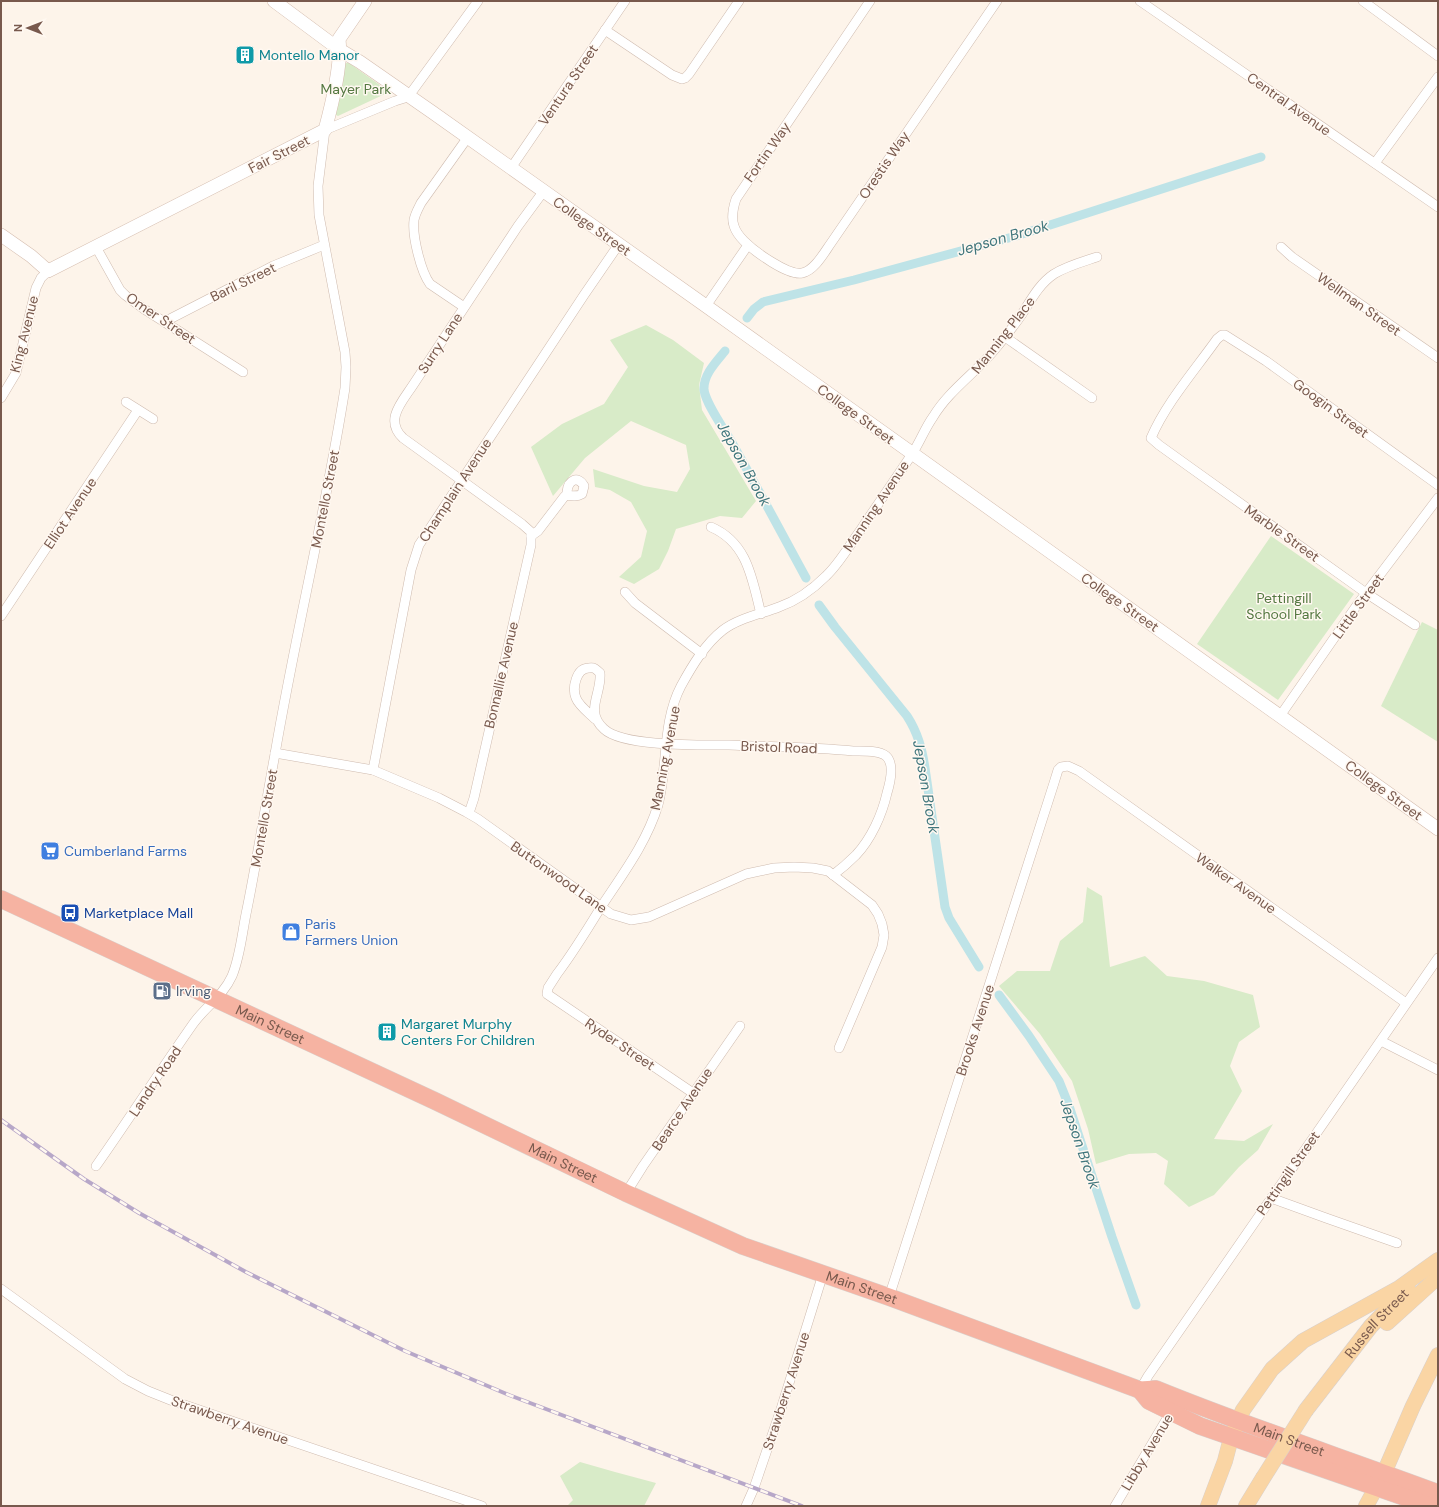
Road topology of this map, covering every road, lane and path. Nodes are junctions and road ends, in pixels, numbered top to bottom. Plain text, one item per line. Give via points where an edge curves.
1 (274, 1) edge
2 (365, 1) edge
3 (478, 1) edge
4 (625, 1) edge
5 (739, 1) edge
6 (870, 1) edge
7 (997, 1) edge
8 (1140, 1) edge
9 (1363, 1) edge
10 (605, 30) junction
11 (340, 50) junction
12 (1438, 56) edge
13 (1438, 77) edge
14 (408, 97) junction
15 (325, 130) junction
16 (468, 138) junction
17 (1375, 163) junction
18 (511, 168) junction
19 (543, 192) junction
20 (1438, 207) edge
21 (1, 235) edge
22 (619, 244) junction
23 (324, 245) junction
24 (748, 245) junction
25 (96, 247) junction
26 (1281, 247) dead end
27 (1097, 257) dead end
28 (48, 271) junction
29 (706, 306) junction
30 (464, 307) junction
31 (164, 322) junction
32 (1222, 335) joint
33 (1005, 337) junction
34 (1438, 358) edge
35 (243, 372) dead end
36 (1, 398) edge
37 (1092, 398) dead end
38 (126, 402) dead end
39 (138, 410) junction
40 (153, 419) dead end
41 (912, 454) junction
42 (461, 480) junction
43 (1438, 485) edge
44 (567, 492) dead end
45 (1438, 498) edge
46 (711, 527) dead end
47 (531, 536) junction
48 (625, 592) dead end
49 (1366, 593) junction
50 (2, 611) edge
51 (761, 614) junction
52 (1415, 625) dead end
53 (702, 654) junction
54 (1280, 716) junction
55 (595, 719) junction
56 (667, 743) junction
57 (275, 753) junction
58 (1065, 766) joint
59 (373, 770) junction
60 (469, 813) junction
61 (1438, 829) edge
62 (833, 875) junction
63 (1, 899) edge
64 (601, 907) junction
65 (1438, 958) edge
66 (547, 994) joint
67 (217, 999) junction
68 (1406, 1004) junction
69 (740, 1026) dead end
70 (1381, 1041) junction
71 (839, 1048) dead end
72 (1438, 1070) edge
73 (693, 1093) junction
74 (96, 1166) dead end
75 (626, 1193) junction
76 (1271, 1198) junction
77 (1397, 1242) dead end
78 (1438, 1261) edge
79 (823, 1274) junction
80 (1438, 1277) edge
81 (2, 1292) edge
82 (889, 1297) junction
83 (1438, 1355) edge
84 (1335, 1372) junction
85 (1140, 1390) junction
86 (1175, 1406) junction
87 (1238, 1421) junction
88 (1231, 1438) junction
89 (1384, 1473) junction
90 (1377, 1488) junction
91 (1438, 1493) edge
92 (482, 1506) edge
93 (746, 1506) edge
94 (1115, 1506) edge
95 (1208, 1506) edge
96 (1246, 1506) edge
97 (1366, 1506) edge
98 (1430, 1506) edge

1 - 11 street, College Street
2 - 11 street, Montello Street via 339,39
3 - 14 street
4 - 10 street, Ventura Street
5 - 10 street via 689,74 682,79
6 - 24 street, Fortin Way via 736,199 732,211 734,226 738,235
7 - 24 street, Orestis Way via 831,243 811,268 803,273 784,270
8 - 17 street, Central Avenue
9 - 12 street
10 - 18 street, Ventura Street
11 - 14 street, College Street
11 - 15 street, Montello Street
13 - 17 street
14 - 15 street, Fair Street
14 - 16 street, College Street
15 - 23 street, Montello Street via 318,186
15 - 25 street, Fair Street
16 - 18 street, College Street
16 - 30 street via 421,203 414,222 416,244 426,279
17 - 20 street, Central Avenue
18 - 19 street, College Street
19 - 22 street, College Street
19 - 30 street, Surry Lane
21 - 28 street
22 - 29 street, College Street
22 - 42 street, Champlain Avenue
23 - 31 street, Baril Street via 273,266
23 - 57 street, Montello Street via 345,352 345,388
24 - 29 street
25 - 28 street, Fair Street
25 - 31 street, Omer Street via 120,290
26 - 34 street, Wellman Street
27 - 33 street, Manning Place via 1064,268 1051,276 1037,291
28 - 36 street, King Avenue via 36,288 16,373
29 - 41 street, College Street
30 - 42 street, Surry Lane via 398,408 394,425 395,430 403,438
31 - 35 street, Omer Street
32 - 43 street, Googin Street via 1230,337 1266,361
32 - 49 street, Marble Street via 1168,407 1151,438
33 - 37 street
33 - 41 street, Manning Place via 980,367 943,402
38 - 39 street
39 - 40 street
39 - 50 street, Elliot Avenue
41 - 51 street, Manning Avenue via 827,576 794,600
41 - 54 street, College Street
42 - 47 street, Surry Lane via 530,530
42 - 59 street, Champlain Avenue via 423,538 415,555
44 - 47 street via 571,481 575,480 584,486 582,494 566,495 538,531
45 - 49 street, Little Street
46 - 51 street via 728,536 747,561
47 - 60 street, Bonnallie Avenue
48 - 53 street via 635,603
49 - 52 street, Marble Street
49 - 54 street, Little Street
51 - 53 street, Manning Avenue via 726,628
53 - 56 street, Manning Avenue via 680,688 672,713
54 - 61 street, College Street
55 - 55 street, Bristol Road via 600,673 594,668 582,669 577,674 576,698
55 - 56 street, Bristol Road via 604,730 616,736
56 - 62 street, Bristol Road via 845,750 885,755 891,773 881,813 859,851
56 - 64 street, Manning Avenue via 658,806 630,863
57 - 59 street, Buttonwood Lane
57 - 67 street, Montello Street via 236,960 229,982
58 - 68 street, Walker Avenue via 1078,771
58 - 82 street, Brooks Avenue via 1058,770
59 - 60 street, Buttonwood Lane
60 - 64 street, Buttonwood Lane
62 - 64 street, Buttonwood Lane via 823,869 813,868 760,870 729,880 656,915 638,920 618,917
62 - 71 street, Buttonwood Lane via 872,905 878,914 884,935 882,947
63 - 67 highway, Main Street
64 - 66 street, Manning Avenue via 548,988
65 - 68 street, Pettingill Street
66 - 73 street, Ryder Street
67 - 74 street, Landry Road via 195,1021
67 - 75 highway, Main Street
68 - 70 street, Pettingill Street
69 - 73 street, Bearce Avenue
70 - 72 street
70 - 76 street, Pettingill Street
73 - 75 street, Bearce Avenue
75 - 79 highway, Main Street via 743,1246
76 - 77 street
76 - 85 street, Pettingill Street
78 - 84 main road, Russell Street via 1370,1326
78 - 87 main road via 1398,1288 1310,1337 1291,1351 1272,1369 1242,1410
79 - 82 highway, Main Street
79 - 93 street, Strawberry Avenue via 781,1409
80 - 84 main road, Russell Street
81 - 92 street, Strawberry Avenue via 125,1379 148,1391
82 - 85 highway, Main Street
83 - 89 main road
84 - 96 main road, Russell Street, bridge via 1306,1410
85 - 86 highway, Main Street via 1156,1389
86 - 87 highway, Main Street
86 - 88 highway, Main Street via 1200,1426
86 - 94 street, Libby Avenue
87 - 88 main road
87 - 89 highway, Main Street
88 - 90 highway, Main Street
88 - 95 main road
89 - 90 main road
89 - 91 highway, Main Street
90 - 97 main road
90 - 98 highway, Main Street

